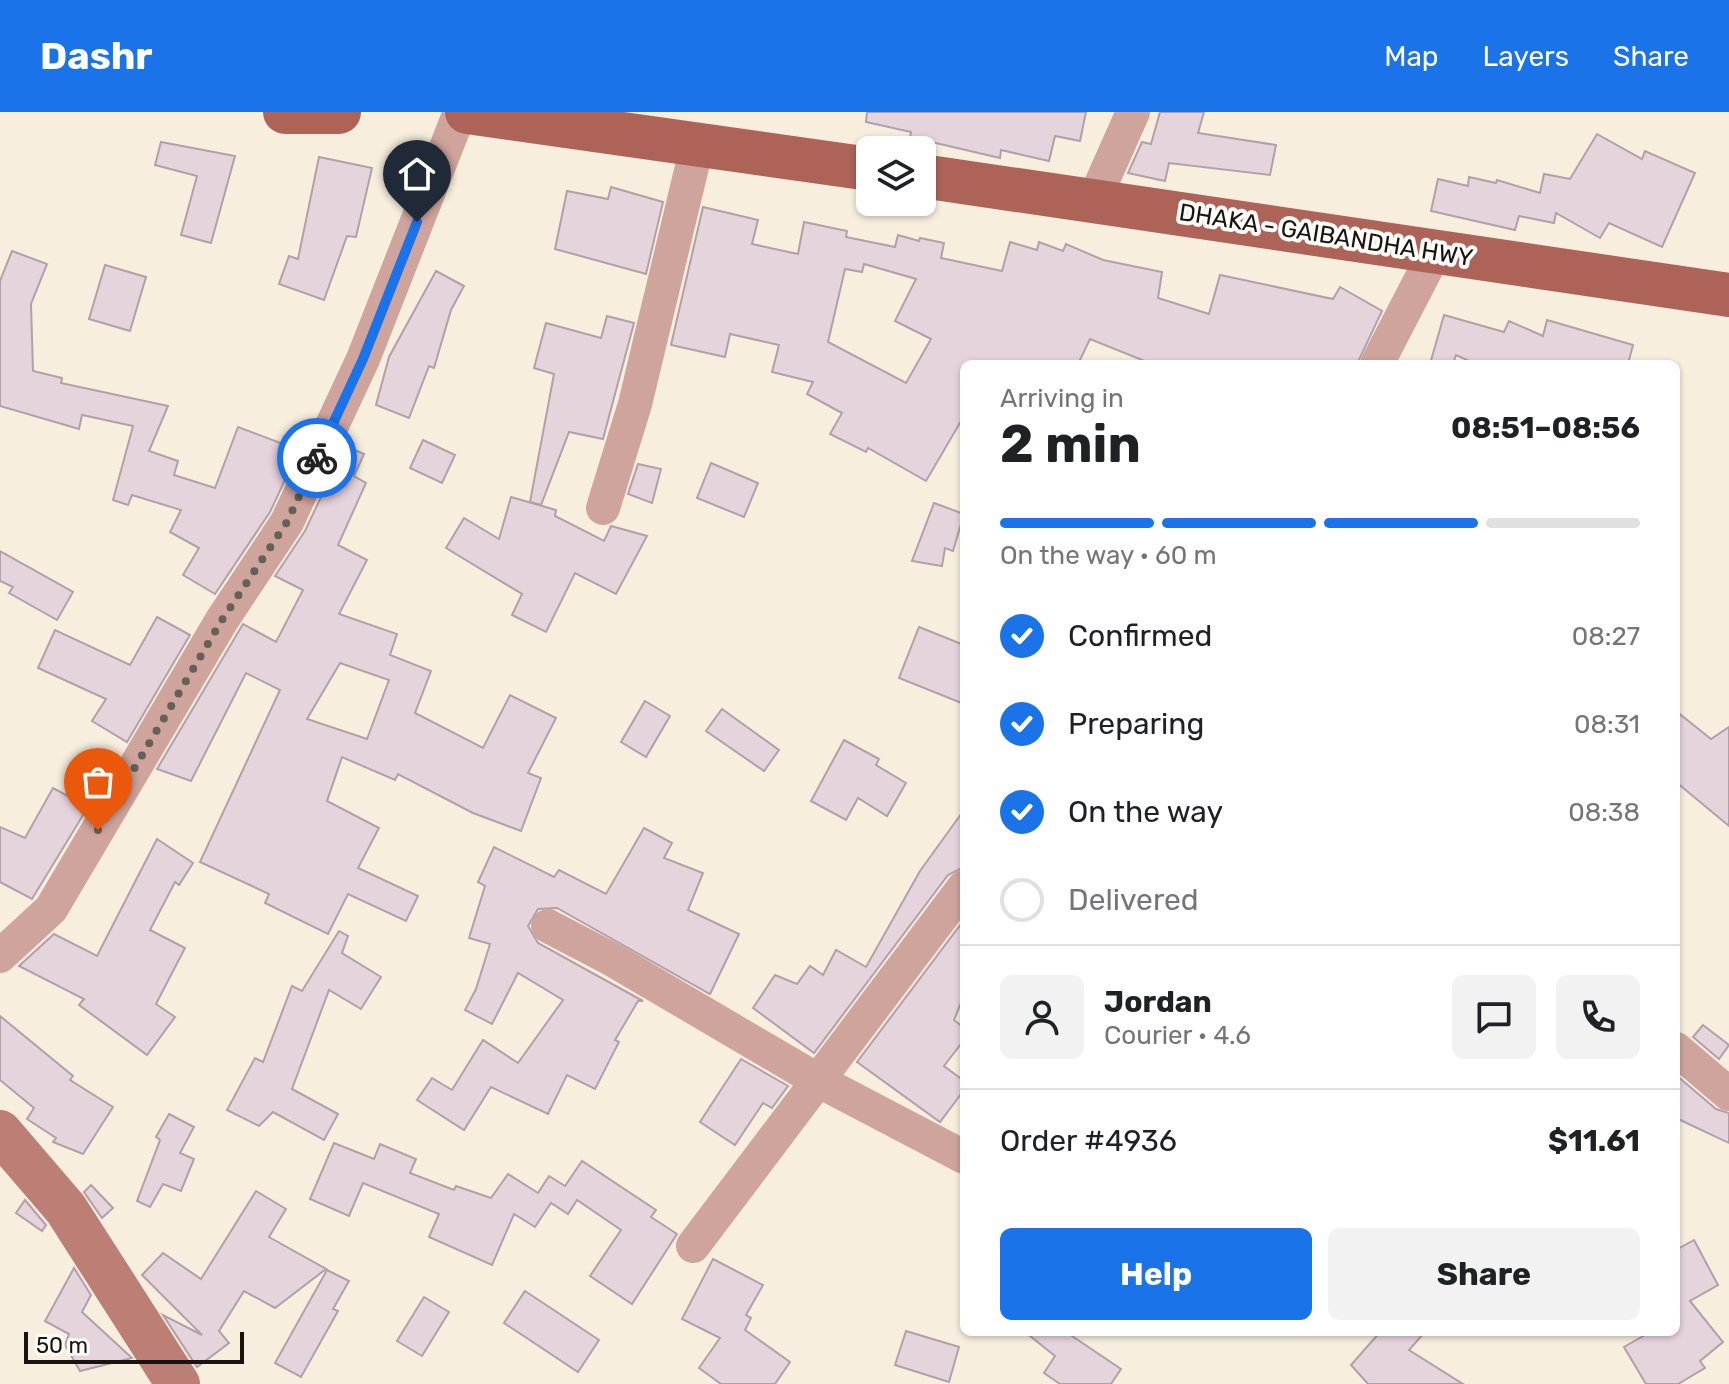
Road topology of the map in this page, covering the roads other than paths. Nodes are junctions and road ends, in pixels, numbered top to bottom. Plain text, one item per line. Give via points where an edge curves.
1 (285, 112) edge
2 (339, 112) edge
3 (460, 112) edge
4 (467, 112) edge
5 (1133, 112) edge
6 (697, 146) junction
7 (856, 167) edge
8 (936, 178) edge
9 (1094, 200) junction
10 (1435, 252) junction
11 (1729, 295) edge
12 (1379, 360) edge
13 (603, 508) dead end
14 (960, 892) edge
15 (548, 926) dead end
16 (0, 956) edge
17 (1680, 1052) edge
18 (819, 1081) junction
19 (1729, 1094) edge
20 (0, 1132) edge
21 (960, 1155) edge
22 (693, 1246) dead end
23 (178, 1384) edge

1 - 2 main road
3 - 16 street via 363,359 287,522 222,620 51,909
4 - 6 main road
5 - 9 street
6 - 7 main road
6 - 13 street via 635,404
8 - 9 main road, DHAKA - GAIBANDHA HWY
9 - 10 main road, DHAKA - GAIBANDHA HWY
10 - 11 main road, DHAKA - GAIBANDHA HWY
10 - 12 street
14 - 18 street
15 - 18 street
17 - 19 street
18 - 21 street
18 - 22 street
20 - 23 main road via 66,1209

